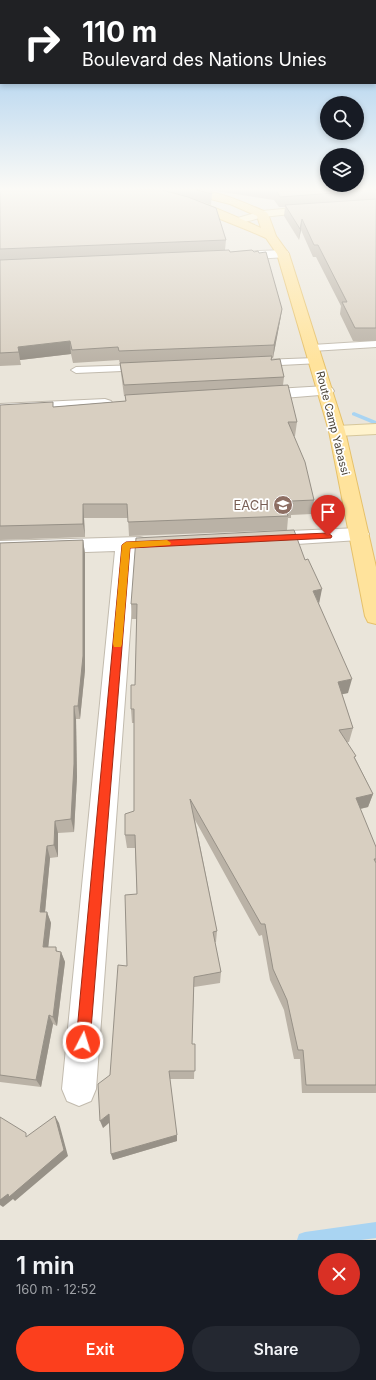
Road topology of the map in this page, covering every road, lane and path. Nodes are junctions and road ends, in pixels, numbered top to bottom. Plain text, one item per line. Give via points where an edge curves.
1 (279, 248) edge
2 (283, 254) junction
3 (220, 257) edge
4 (376, 344) edge
5 (314, 354) junction
6 (254, 363) edge
7 (153, 367) edge
8 (76, 370) dead end
9 (326, 391) junction
10 (240, 396) edge
11 (116, 403) edge
12 (0, 409) edge
13 (376, 429) edge
14 (337, 431) junction
15 (359, 534) junction
16 (250, 539) edge
17 (157, 544) edge
18 (126, 545) junction
19 (0, 548) edge
20 (376, 616) edge
21 (79, 1089) dead end

1 - 2 main road, Route Camp Yabassi
2 - 3 street
2 - 5 main road, Route Camp Yabassi
4 - 5 lane
5 - 6 lane
5 - 9 main road, Route Camp Yabassi
7 - 8 lane
9 - 10 street
9 - 14 main road, Route Camp Yabassi
11 - 12 street
13 - 14 street
14 - 15 main road, Route Camp Yabassi
15 - 16 street
15 - 20 main road, Route Camp Yabassi
17 - 18 street
18 - 19 street
18 - 21 street

